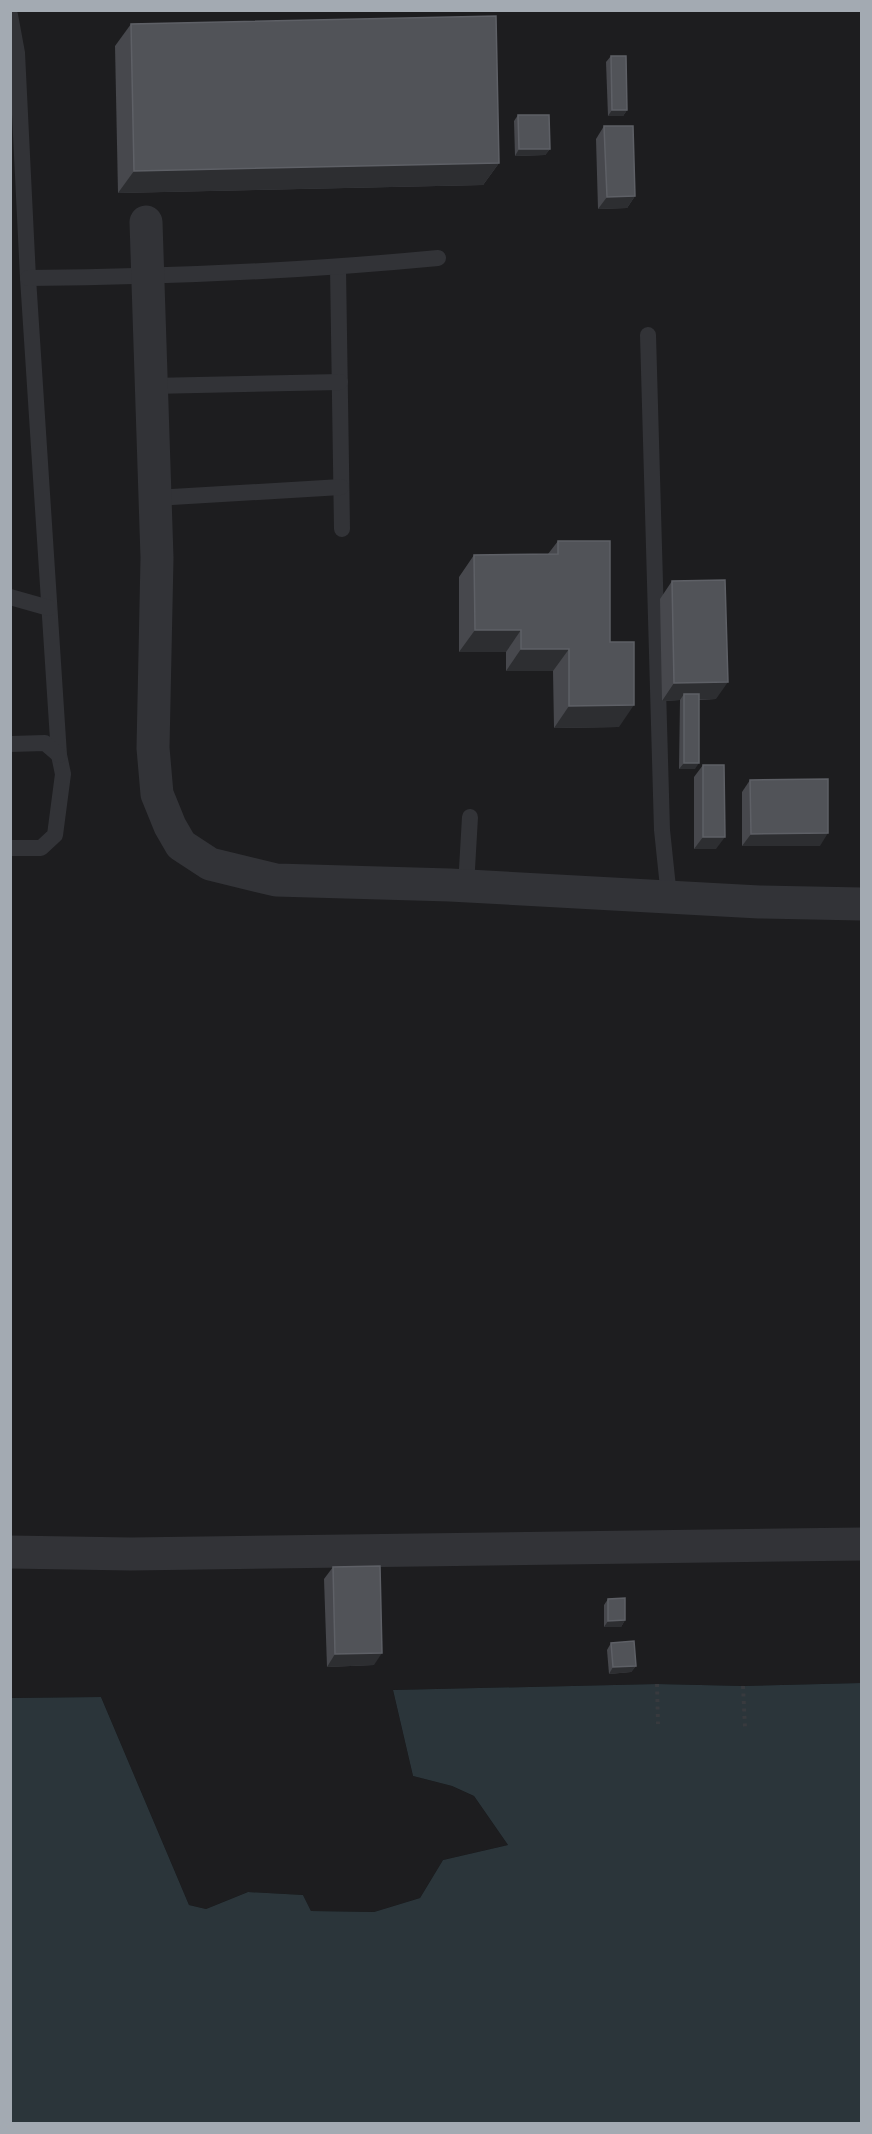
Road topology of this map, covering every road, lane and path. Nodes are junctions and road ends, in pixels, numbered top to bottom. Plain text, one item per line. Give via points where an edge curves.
1 (10, 15) edge
2 (146, 222) dead end
3 (438, 258) dead end
4 (338, 268) junction
5 (148, 277) junction
6 (28, 278) junction
7 (648, 335) dead end
8 (340, 382) junction
9 (151, 386) junction
10 (341, 487) junction
11 (155, 498) junction
12 (342, 529) dead end
13 (10, 597) edge
14 (49, 608) junction
15 (10, 744) edge
16 (59, 755) junction
17 (470, 817) dead end
18 (10, 848) edge
19 (466, 886) junction
20 (669, 897) junction
21 (861, 904) edge
22 (861, 1544) edge
23 (10, 1552) edge
24 (657, 1684) dead end
25 (742, 1686) dead end
26 (658, 1724) dead end
27 (745, 1728) dead end

1 - 6 lane via 16,53
2 - 5 street
3 - 4 lane
4 - 5 lane
4 - 8 lane
5 - 6 lane
5 - 9 street
6 - 14 lane
7 - 20 lane via 662,818
8 - 9 lane
8 - 10 lane
9 - 11 street
10 - 11 lane
10 - 12 lane
11 - 19 street via 153,748 157,794 181,845 210,864 276,880
13 - 14 lane
14 - 16 lane
15 - 16 lane via 45,743
16 - 18 lane via 63,774 55,835 41,848
17 - 19 lane
19 - 20 street
20 - 21 street
22 - 23 street via 131,1554
24 - 26 path
25 - 27 path

